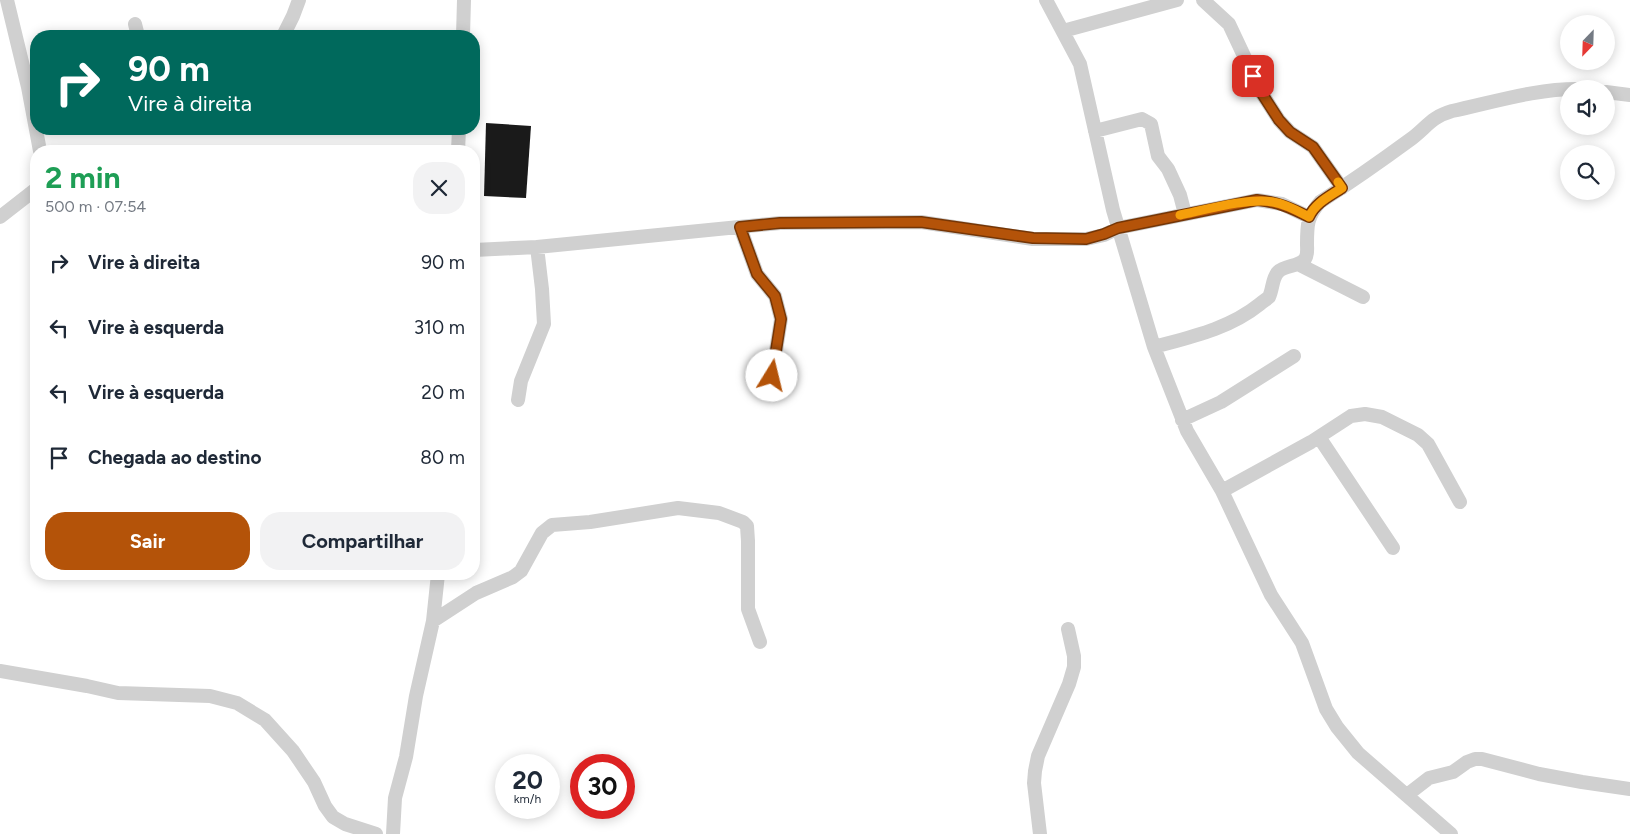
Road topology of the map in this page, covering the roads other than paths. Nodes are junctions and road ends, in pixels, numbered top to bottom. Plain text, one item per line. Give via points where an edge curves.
1 (8, 0) edge
2 (299, 0) edge
3 (464, 0) edge
4 (1046, 0) edge
5 (1177, 0) edge
6 (1203, 0) edge
7 (286, 30) edge
8 (463, 30) edge
9 (1063, 31) junction
10 (1560, 90) edge
11 (1615, 93) edge
12 (1630, 95) edge
13 (30, 98) edge
14 (1095, 131) junction
15 (1342, 188) junction
16 (30, 194) edge
17 (1185, 214) junction
18 (0, 217) edge
19 (1309, 217) junction
20 (740, 227) junction
21 (1118, 228) junction
22 (538, 247) junction
23 (480, 250) edge
24 (1298, 264) junction
25 (1363, 297) dead end
26 (1154, 347) junction
27 (1294, 356) dead end
28 (772, 376) dead end
29 (518, 400) dead end
30 (1182, 420) junction
31 (1319, 437) junction
32 (1222, 491) junction
33 (1460, 502) dead end
34 (1393, 548) dead end
35 (437, 580) edge
36 (433, 621) junction
37 (1068, 629) dead end
38 (760, 642) dead end
39 (0, 672) edge
40 (1630, 789) edge
41 (1407, 795) junction
42 (376, 834) edge
43 (393, 834) edge
44 (1040, 834) edge
45 (1451, 834) edge

1 - 13 street
2 - 7 street
3 - 8 street
4 - 9 street
5 - 9 street
6 - 15 street via 1229,24 1261,92 1279,120 1290,132 1313,147
9 - 14 street via 1080,64
10 - 15 street via 1440,115
11 - 12 street
14 - 17 street via 1142,119 1151,124 1158,156 1168,169
14 - 21 street
15 - 19 street via 1320,202
16 - 18 street
17 - 19 street via 1257,200 1282,204
17 - 21 street
19 - 24 street via 1307,254 1305,260
20 - 21 street via 780,223 921,222 1033,238 1086,239
20 - 22 street
20 - 28 street via 757,274 775,296 781,319
21 - 26 street
22 - 23 street
22 - 29 street via 544,324 521,381
24 - 25 street
24 - 26 street via 1283,268 1276,274 1268,297 1248,314 1206,334
26 - 30 street
27 - 30 street via 1221,402
30 - 32 street
31 - 32 street
31 - 33 street via 1350,416 1382,417 1428,444
31 - 34 street
32 - 41 street via 1271,595 1302,644 1326,709 1358,753
35 - 36 street
36 - 38 street via 476,592 521,571 542,533 552,525 678,508 719,513 746,526 748,609
36 - 43 street via 395,798
37 - 44 street via 1074,667 1035,771
39 - 42 street via 118,692 210,696 237,703 265,720 293,751 333,817
40 - 41 street via 1475,759 1454,772 1429,778
41 - 45 street

